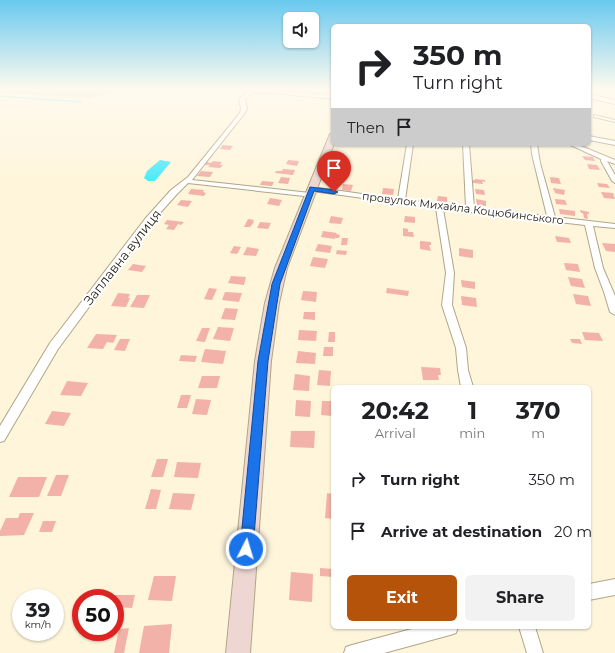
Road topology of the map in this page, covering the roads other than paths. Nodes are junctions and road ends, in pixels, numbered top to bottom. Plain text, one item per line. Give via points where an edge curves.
1 (237, 120) edge
2 (591, 138) edge
3 (331, 141) edge
4 (615, 143) edge
5 (410, 146) edge
6 (466, 146) edge
7 (534, 146) edge
8 (576, 146) edge
9 (605, 158) junction
10 (615, 162) edge
11 (187, 181) junction
12 (615, 181) edge
13 (311, 192) junction
14 (401, 202) junction
15 (439, 206) junction
16 (470, 210) junction
17 (551, 218) junction
18 (588, 222) junction
19 (615, 226) edge
20 (615, 312) edge
21 (468, 385) edge
22 (0, 437) edge
23 (615, 587) edge
24 (591, 592) edge
25 (442, 629) edge
26 (528, 629) edge
27 (238, 653) edge
28 (352, 653) edge
29 (535, 653) edge

1 - 11 street, Заплавна вулиця
2 - 4 street
3 - 13 main road
5 - 14 street
6 - 16 street
7 - 17 street via 537,167 547,195
8 - 9 street
9 - 10 street
9 - 12 street via 604,161
11 - 13 street, провулок Михайла Коцюбинського
11 - 22 street, Заплавна вулиця via 148,221 71,322
13 - 14 street, провулок Михайла Коцюбинського
13 - 27 main road via 281,268 271,309 263,361
14 - 15 street, провулок Михайла Коцюбинського
15 - 16 street, провулок Михайла Коцюбинського
15 - 21 street via 450,273 447,305 461,348
16 - 17 street, провулок Михайла Коцюбинського
17 - 18 street, провулок Михайла Коцюбинського
18 - 19 street, провулок Михайла Коцюбинського
18 - 20 street via 599,268
23 - 24 street
25 - 28 street
26 - 29 street

